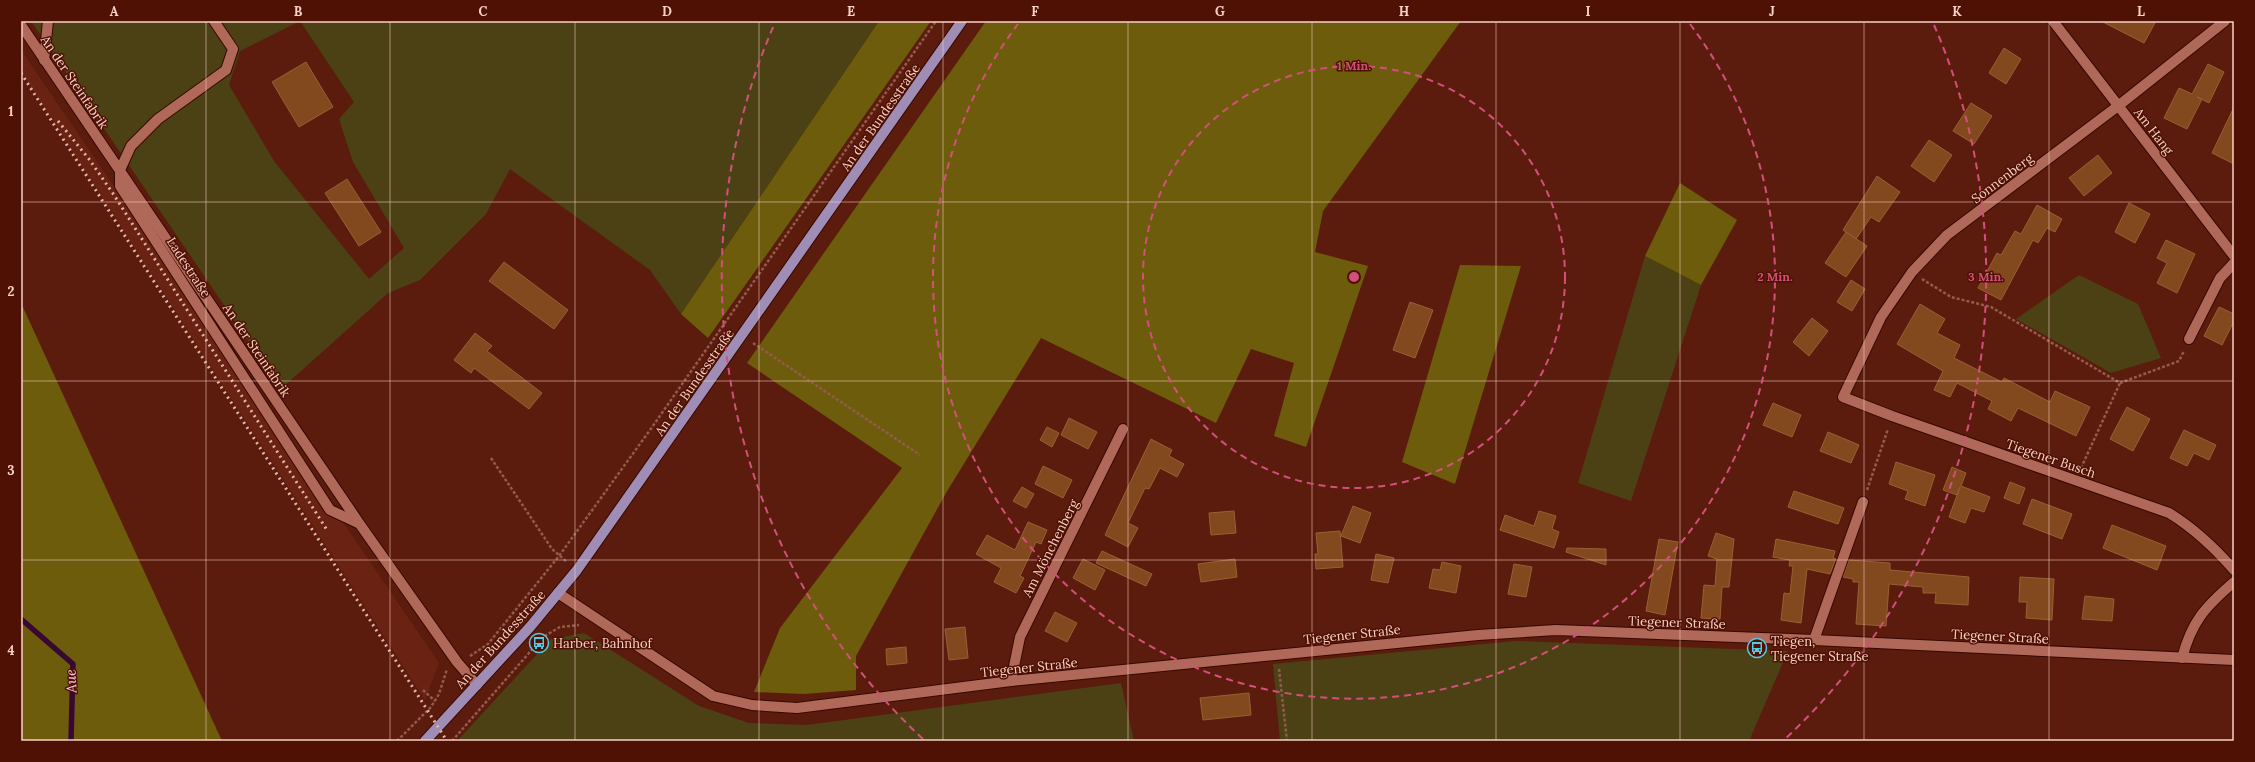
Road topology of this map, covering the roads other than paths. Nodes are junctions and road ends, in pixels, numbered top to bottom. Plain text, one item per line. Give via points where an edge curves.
1 (48, 21) edge
2 (214, 21) edge
3 (962, 21) edge
4 (2052, 21) edge
5 (2225, 21) edge
6 (21, 25) edge
7 (44, 60) junction
8 (2118, 106) junction
9 (120, 170) junction
10 (2234, 256) edge
11 (2234, 263) edge
12 (2189, 339) road end
13 (1843, 397) joint
14 (1123, 430) dead end
15 (1863, 502) road end
16 (359, 523) junction
17 (2234, 570) edge
18 (2234, 582) edge
19 (558, 593) junction
20 (1814, 640) junction
21 (2182, 658) junction
22 (2234, 660) edge
23 (1012, 681) junction
24 (477, 685) junction
25 (425, 741) edge

1 - 7 street
2 - 9 street via 233,49 226,70 158,119 131,146
3 - 19 main road, An der Bundesstraße via 577,570
4 - 8 street, Am Hang
5 - 8 street, Sonnenberg
6 - 7 street, An der Steinfabrik
7 - 9 street, An der Steinfabrik
8 - 10 street, Am Hang
8 - 13 street, Sonnenberg via 1948,235 1912,272 1881,317
9 - 16 street, An der Steinfabrik
9 - 16 street, Ladestraße via 120,186 330,510
11 - 12 street via 2220,278
13 - 17 street, Tiegener Busch via 2169,513 2192,527
14 - 23 street, Am Mönchenberg via 1020,637
15 - 20 street
16 - 24 street, An der Steinfabrik via 457,662
18 - 21 street via 2207,605 2188,636
19 - 23 street, Tiegener Straße via 713,696 752,705 797,708
19 - 24 main road, An der Bundesstraße
20 - 21 street, Tiegener Straße
20 - 23 street, Tiegener Straße via 1556,630 1478,635
21 - 22 street, Tiegener Straße
24 - 25 main road, An der Bundesstraße

